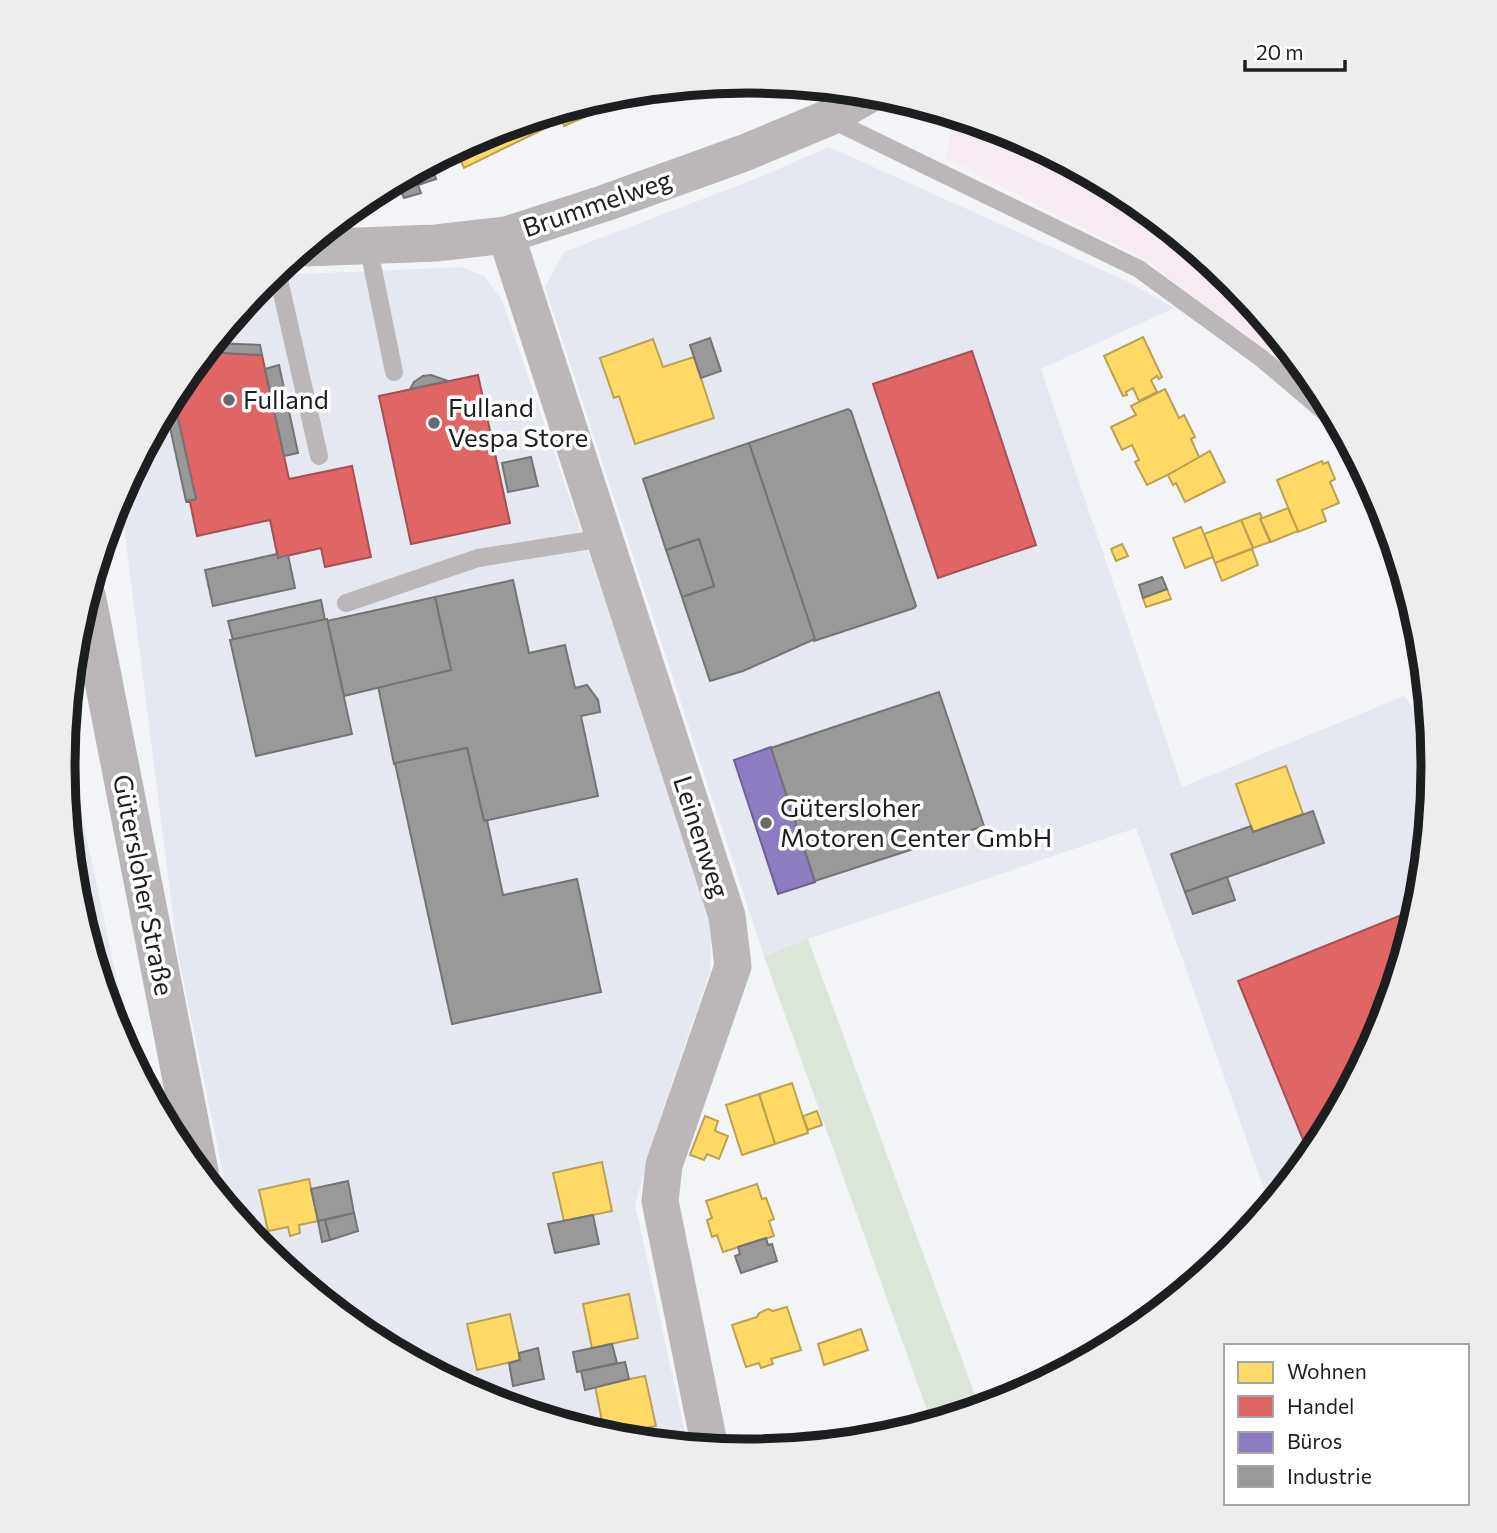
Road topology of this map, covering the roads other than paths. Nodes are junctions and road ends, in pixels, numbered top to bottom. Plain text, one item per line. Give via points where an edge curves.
1 (856, 102) edge
2 (828, 118) junction
3 (506, 235) junction
4 (368, 245) junction
5 (321, 247) edge
6 (280, 283) edge
7 (394, 372) dead end
8 (1316, 404) edge
9 (319, 456) dead end
10 (604, 538) junction
11 (346, 603) dead end
12 (91, 620) edge
13 (195, 1150) edge
14 (708, 1438) edge

1 - 2 street, Brummelweg
2 - 3 street, Brummelweg via 744,153
2 - 8 lane via 1139,269
3 - 4 street, Brummelweg
3 - 10 street, Leinenweg
4 - 5 street, Brummelweg
4 - 7 lane
6 - 9 lane
10 - 11 lane via 478,558
10 - 14 street, Leinenweg via 729,929 733,966 664,1165 660,1201
12 - 13 main road, Gütersloher Straße

